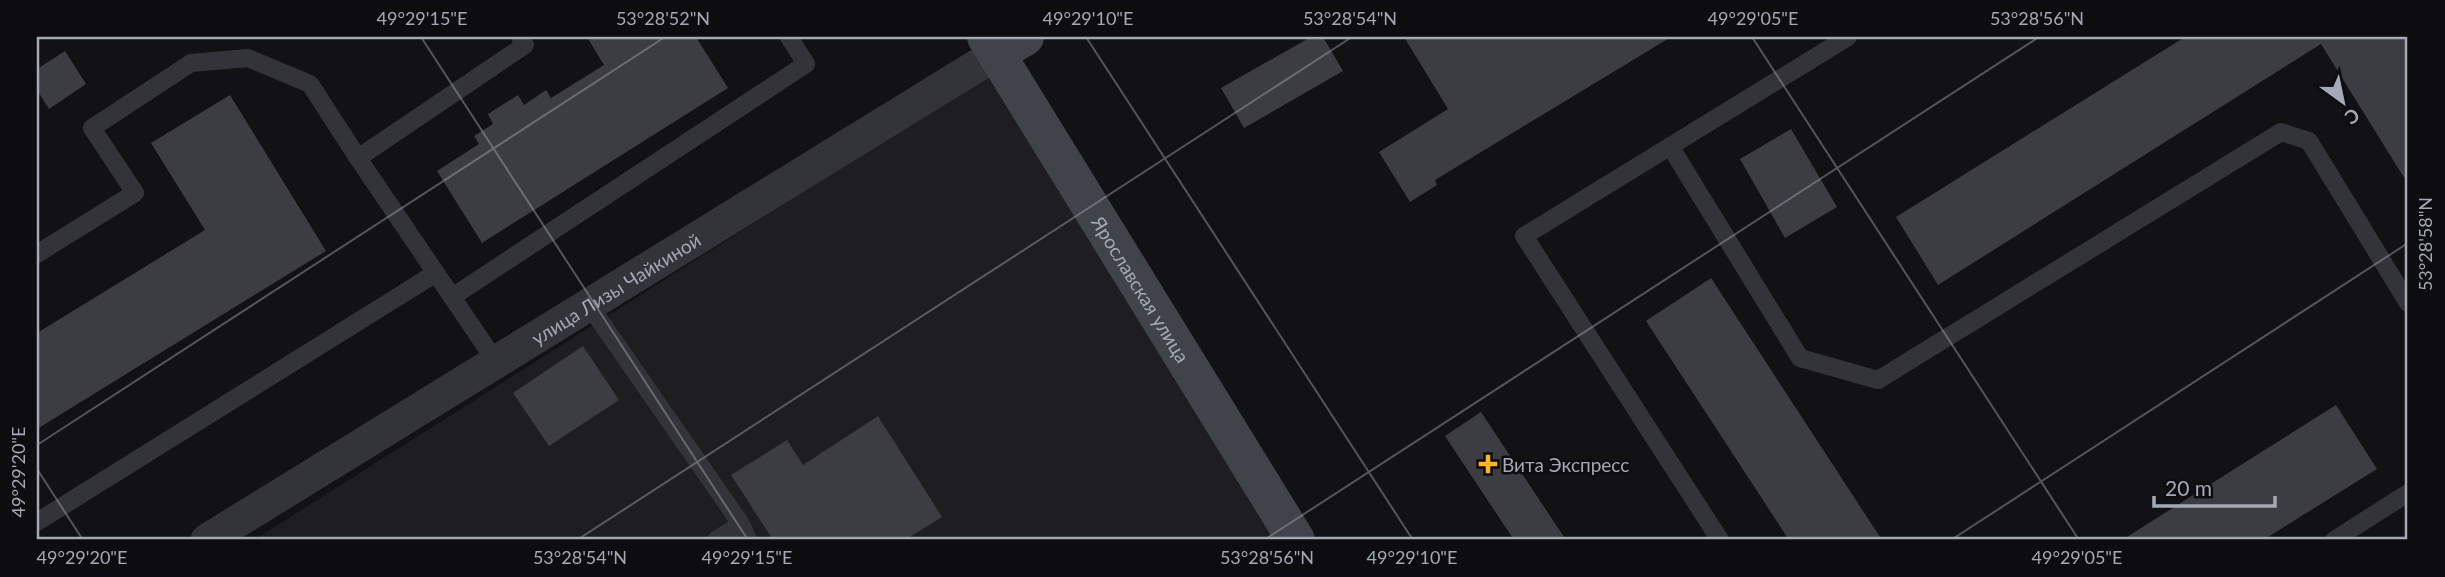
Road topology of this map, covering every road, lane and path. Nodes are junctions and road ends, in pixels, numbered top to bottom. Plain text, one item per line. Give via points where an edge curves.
1 (520, 37) edge
2 (789, 37) edge
3 (1848, 37) edge
4 (1002, 42) edge
5 (1670, 146) junction
6 (358, 158) junction
7 (37, 254) edge
8 (436, 274) junction
9 (452, 297) junction
10 (2408, 303) edge
11 (589, 306) junction
12 (496, 362) junction
13 (2408, 493) edge
14 (37, 522) edge
15 (744, 532) edge
16 (207, 540) edge
17 (716, 540) edge
18 (1296, 540) edge
19 (1720, 540) edge
20 (2334, 540) edge

1 - 6 lane via 525,45
2 - 9 lane via 806,64
3 - 5 lane
4 - 11 street, улица Лизы Чайкиной
4 - 18 main road, Ярославская улица
5 - 10 lane via 1800,358 1878,380 2281,132 2309,141
5 - 19 lane via 1524,236
6 - 7 lane via 310,85 248,58 191,64 92,128 135,193
6 - 8 lane
8 - 9 lane
8 - 14 lane
9 - 12 lane
11 - 12 street, улица Лизы Чайкиной
11 - 15 lane
12 - 16 street, улица Лизы Чайкиной
13 - 20 lane
15 - 17 lane

